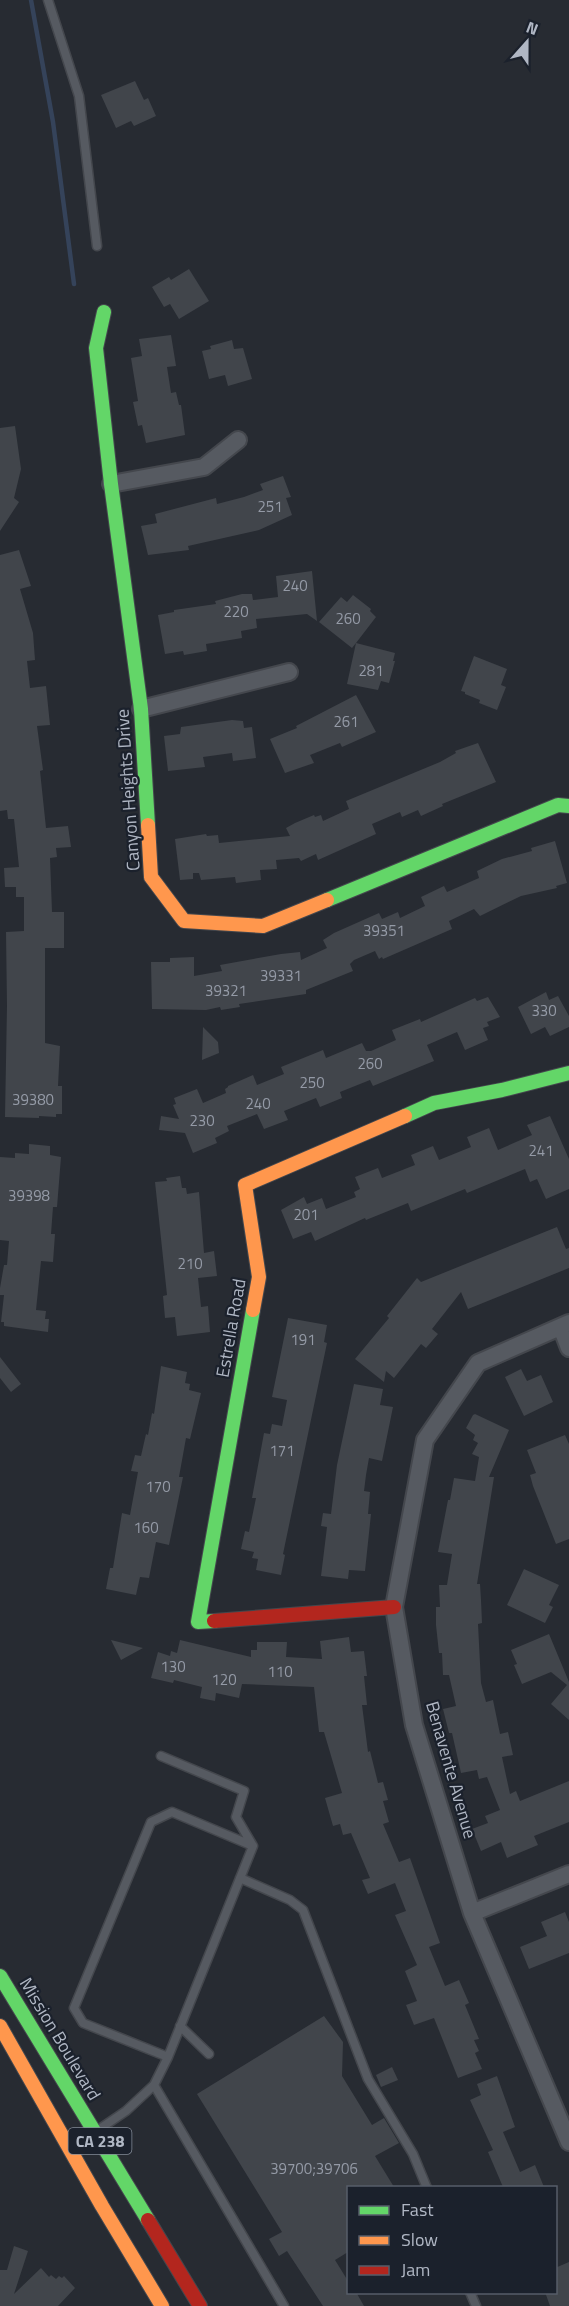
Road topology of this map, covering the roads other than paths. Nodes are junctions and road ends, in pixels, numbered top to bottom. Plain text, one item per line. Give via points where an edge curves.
1 (48, 0) edge
2 (97, 246) dead end
3 (104, 312) dead end
4 (238, 440) dead end
5 (111, 484) junction
6 (289, 672) dead end
7 (141, 709) junction
8 (569, 806) edge
9 (569, 1073) edge
10 (565, 1325) edge
11 (569, 1348) edge
12 (394, 1607) junction
13 (161, 1756) dead end
14 (253, 1846) junction
15 (569, 1874) edge
16 (240, 1878) junction
17 (472, 1913) junction
18 (0, 1976) edge
19 (0, 2026) edge
20 (180, 2026) junction
21 (209, 2054) dead end
22 (168, 2057) junction
23 (154, 2085) junction
24 (564, 2115) edge
25 (95, 2132) junction
26 (569, 2142) edge
27 (427, 2186) edge
28 (162, 2306) edge
29 (200, 2306) edge
30 (284, 2306) edge

1 - 2 lane via 79,96
3 - 5 street, Canyon Heights Drive via 96,348
4 - 5 street via 204,467
5 - 7 street, Canyon Heights Drive
6 - 7 street
7 - 8 street, Canyon Heights Drive via 152,877 184,921 262,926 558,806
9 - 12 street, Estrella Road via 434,1103 245,1185 259,1277 198,1622
10 - 11 street
10 - 12 street, Benavente Avenue via 478,1363 425,1440
12 - 17 street, Benavente Avenue via 414,1725
13 - 14 lane via 244,1791 236,1816
14 - 16 lane
14 - 22 lane via 172,1812 151,1822 74,2008 83,2023
15 - 17 street
16 - 20 lane
16 - 27 lane via 290,1900 303,1910 368,2079 413,2154
17 - 24 street, Benavente Avenue
18 - 25 street, Mission Boulevard / CA 238
19 - 28 street, CA 238
20 - 21 lane
20 - 22 lane
22 - 23 lane
23 - 25 lane
23 - 30 lane
24 - 26 street, Benavente Avenue
25 - 29 street, Mission Boulevard / CA 238

